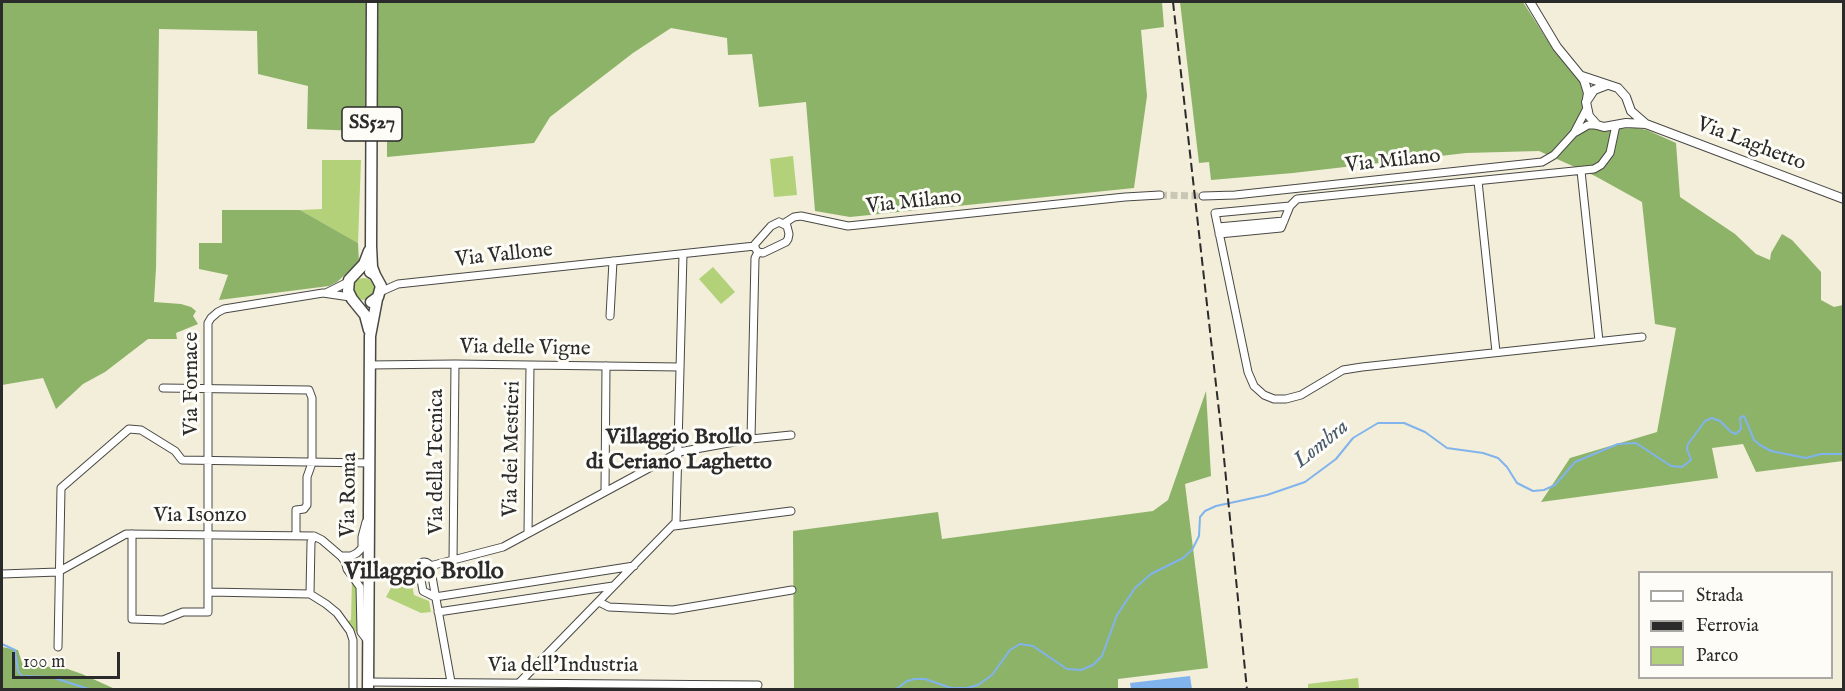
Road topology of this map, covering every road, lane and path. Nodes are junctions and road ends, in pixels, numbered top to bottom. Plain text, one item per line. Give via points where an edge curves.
1 (372, 2) edge
2 (1530, 2) edge
3 (1582, 76) junction
4 (1607, 85) junction
5 (1628, 103) junction
6 (1586, 106) junction
7 (1646, 124) junction
8 (1599, 125) junction
9 (1617, 125) junction
10 (1574, 134) junction
11 (1611, 145) junction
12 (1581, 171) junction
13 (1478, 181) junction
14 (1160, 195) tunnel mouth
15 (1203, 196) tunnel mouth
16 (1844, 199) edge
17 (1290, 206) junction
18 (783, 224) junction
19 (1219, 230) junction
20 (371, 246) junction
21 (756, 249) junction
22 (683, 254) junction
23 (613, 261) junction
24 (357, 273) junction
25 (348, 282) junction
26 (378, 287) junction
27 (326, 293) junction
28 (353, 300) junction
29 (610, 316) dead end
30 (370, 336) junction
31 (1642, 337) dead end
32 (1599, 341) junction
33 (1496, 352) junction
34 (455, 364) junction
35 (369, 365) junction
36 (530, 365) junction
37 (606, 366) junction
38 (680, 367) junction
39 (163, 388) dead end
40 (209, 388) junction
41 (790, 435) dead end
42 (751, 439) junction
43 (679, 452) junction
44 (209, 462) junction
45 (312, 463) junction
46 (370, 463) junction
47 (604, 491) junction
48 (791, 511) dead end
49 (369, 514) junction
50 (674, 526) junction
51 (528, 533) junction
52 (132, 534) junction
53 (209, 535) junction
54 (296, 535) junction
55 (314, 536) junction
56 (342, 558) junction
57 (453, 561) junction
58 (634, 566) junction
59 (430, 569) junction
60 (62, 570) junction
61 (419, 572) junction
62 (2, 574) edge
63 (369, 574) junction
64 (614, 586) junction
65 (792, 590) dead end
66 (209, 592) junction
67 (310, 594) junction
68 (435, 597) junction
69 (598, 602) junction
70 (438, 612) junction
71 (369, 642) junction
72 (58, 647) dead end
73 (451, 682) junction
74 (519, 683) junction
75 (758, 685) dead end
76 (368, 686) edge
77 (353, 690) edge

1 - 20 main road, Via Roma / SS527
2 - 3 street via 1557,47
3 - 4 street
3 - 6 street via 1588,93
4 - 5 street via 1623,92
4 - 6 street via 1594,90
5 - 7 street, Via Laghetto
5 - 9 street via 1626,115
6 - 8 street via 1592,121
6 - 10 street, Via Milano
7 - 9 street, Via Laghetto
7 - 16 street, Via Laghetto
8 - 9 street
8 - 10 street, Via Milano via 1583,127
8 - 11 street
9 - 11 street
10 - 15 street, Via Milano via 1542,162
11 - 12 street via 1601,165
12 - 13 street
12 - 32 street
13 - 17 street via 1297,199
13 - 33 street
14 - 18 street, Via Milano via 848,226 794,216
17 - 19 street via 1284,221
17 - 19 street via 1215,213
18 - 21 street via 771,226
18 - 21 street via 789,230 786,242 763,252
19 - 33 street via 1248,372 1254,386 1264,395 1286,399 1343,370
20 - 24 main road, Via Roma / SS527
20 - 26 main road, Via Roma / SS527
21 - 22 street
21 - 42 street
22 - 23 street, Via Vallone
22 - 38 street
23 - 26 street, Via Vallone
23 - 29 street
24 - 25 main road, SS527
24 - 26 main road via 370,272
25 - 27 street, Via Fornace
25 - 28 main road, SS527
26 - 28 main road via 368,304
26 - 30 main road, Via Roma / SS527
27 - 28 street, Via Fornace
27 - 40 street, Via Fornace via 224,309 213,315 208,323
28 - 30 main road, Via Roma / SS527 via 365,315
30 - 35 main road, Via Roma / SS527
31 - 32 street
32 - 33 street
34 - 35 street, Via delle Vigne
34 - 36 street, Via delle Vigne
34 - 57 street, Via della Tecnica
35 - 46 main road, Via Roma / SS527
36 - 37 street, Via delle Vigne
36 - 51 street, Via dei Mestieri
37 - 38 street, Via delle Vigne
37 - 47 street
38 - 43 street
39 - 40 street
40 - 44 street, Via Fornace
40 - 45 street via 309,390
41 - 42 street
42 - 43 street
43 - 47 street
43 - 50 street
44 - 45 street
44 - 53 street, Via Fornace
44 - 60 street via 182,460 175,451 141,430 129,429 61,488
45 - 46 street
45 - 54 street via 307,505 296,510
46 - 49 main road, Via Roma / SS527
47 - 51 street
48 - 50 street
49 - 56 street via 362,548
49 - 63 main road, Via Roma / SS527
50 - 58 street
51 - 57 street via 503,547
52 - 53 street, Via Isonzo
52 - 60 street, Via Isonzo
52 - 66 street, Via Fornace via 132,619 163,620 178,613 208,612
53 - 54 street, Via Isonzo
53 - 66 street, Via Fornace
54 - 55 street, Via Isonzo
55 - 56 street
55 - 67 street
56 - 63 street via 357,574
56 - 71 street via 360,587 361,632
57 - 59 street
58 - 64 street
58 - 68 street
59 - 61 street via 426,576
59 - 61 street via 423,562
59 - 68 street
60 - 62 street
60 - 72 street
61 - 63 street
61 - 68 street via 423,591
63 - 71 main road, Via Roma / SS527
64 - 69 street
64 - 70 street
65 - 69 street via 673,610 609,607
66 - 67 street
67 - 77 street via 337,613 350,631
68 - 70 street
69 - 74 street
70 - 73 street
71 - 76 main road, Via Roma / SS527
73 - 74 street, Via dell'Industria
73 - 76 street, Via dell'Industria
74 - 75 street, Via dell'Industria

